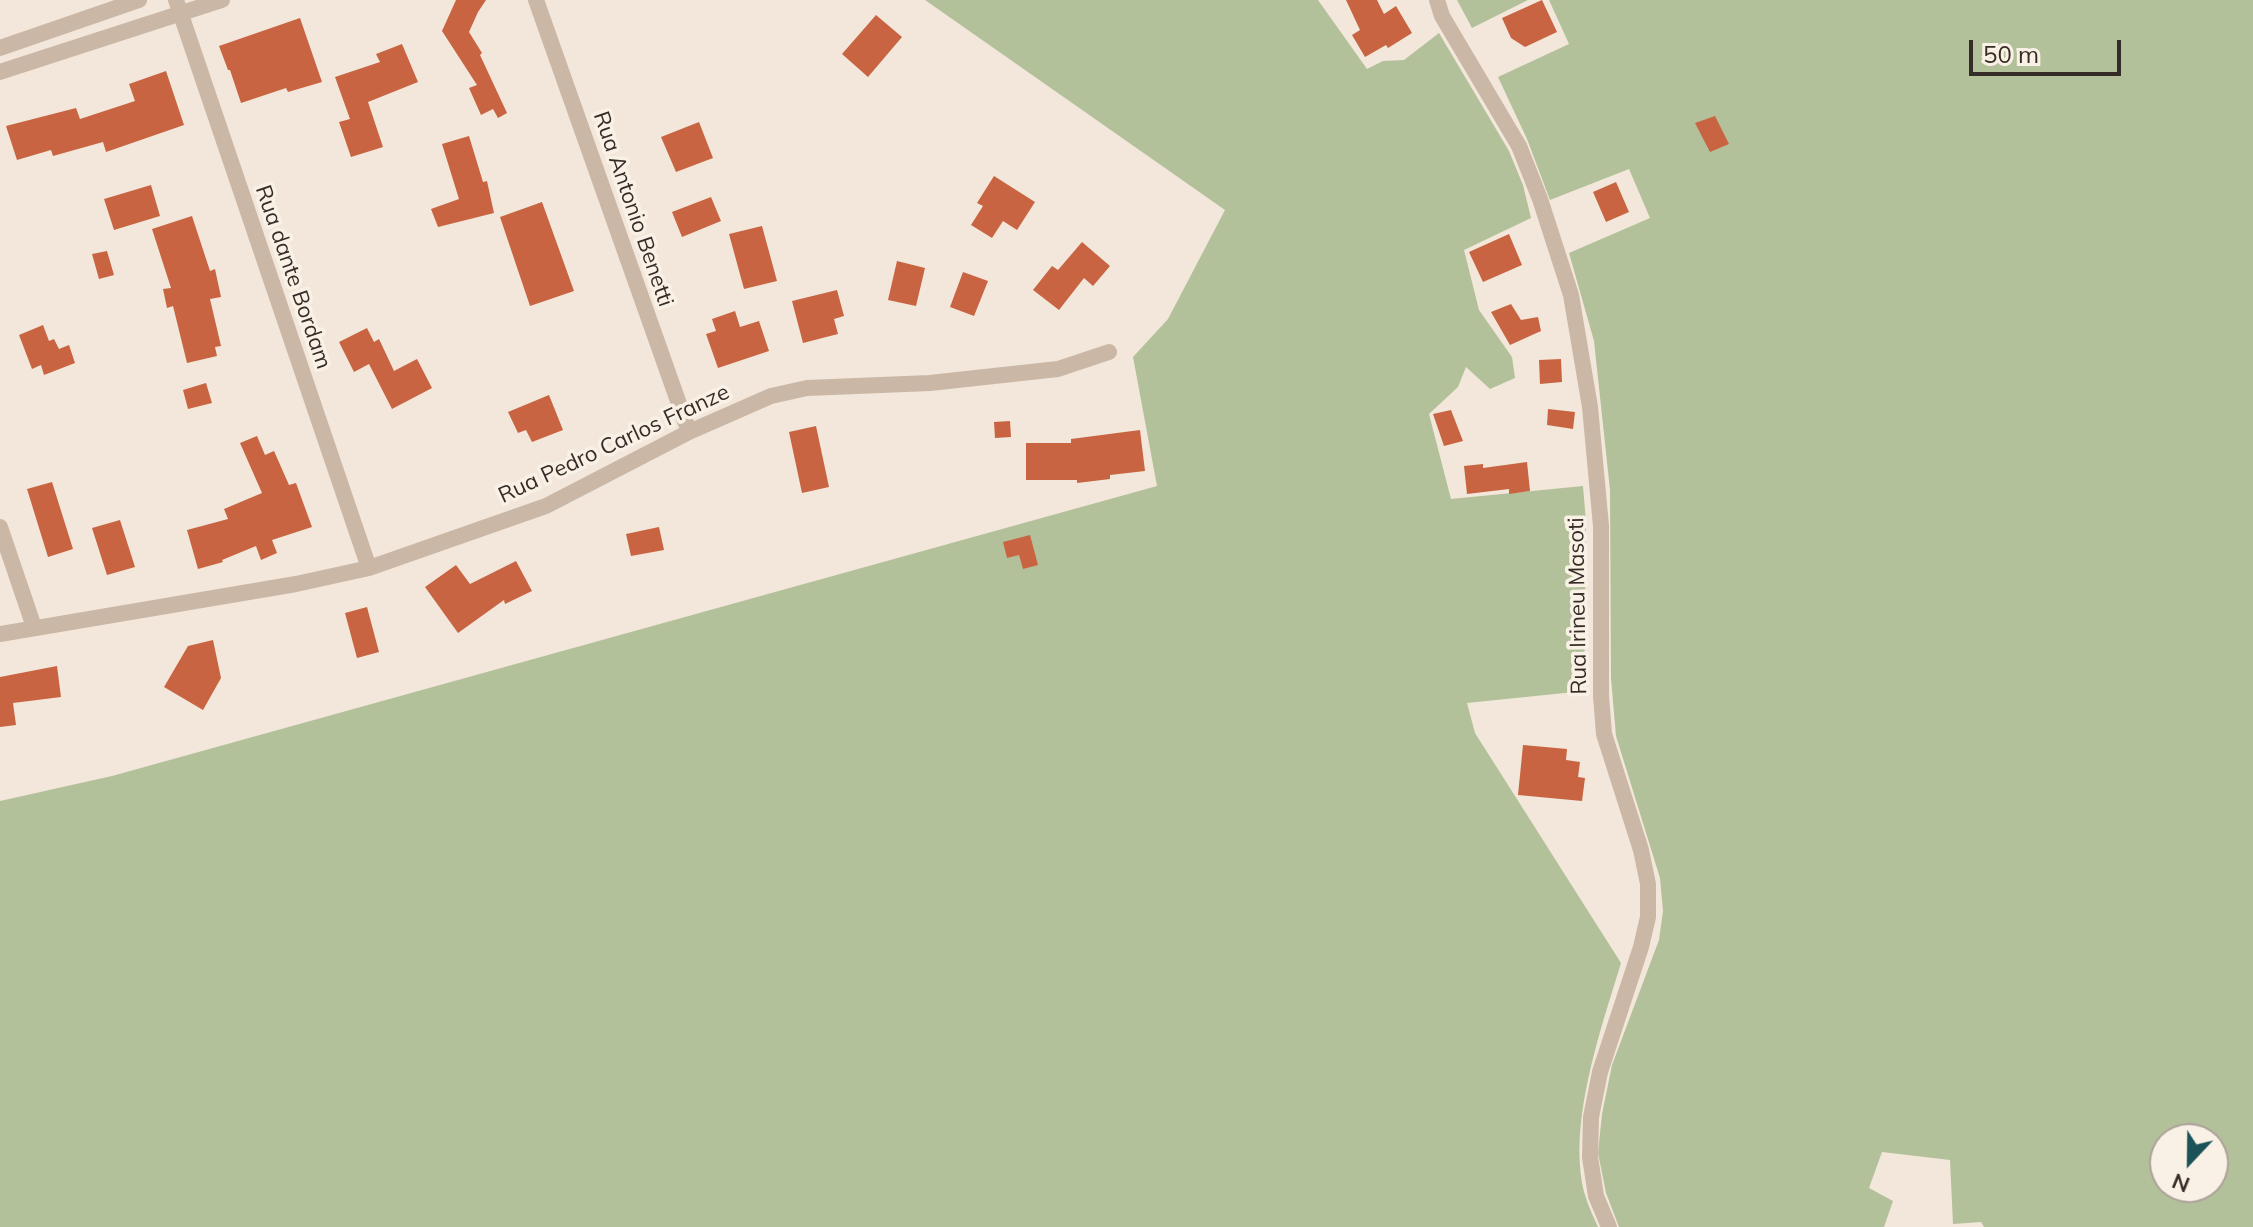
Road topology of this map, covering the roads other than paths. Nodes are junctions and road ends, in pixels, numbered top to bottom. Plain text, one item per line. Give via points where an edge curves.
1 (139, 0) edge
2 (222, 0) edge
3 (536, 0) edge
4 (1437, 0) edge
5 (178, 7) edge
6 (0, 48) edge
7 (0, 72) edge
8 (1109, 352) dead end
9 (689, 432) junction
10 (0, 527) edge
11 (369, 568) junction
12 (34, 627) junction
13 (0, 634) edge
14 (1609, 1227) edge

1 - 6 street
2 - 5 street
3 - 9 street, Rua Antonio Benetti
4 - 14 street, Rua Irineu Masoti via 1519,146 1540,199 1568,283 1590,407 1601,526 1604,734 1648,884 1641,947 1600,1072 1591,1117 1596,1196
5 - 7 street
5 - 11 street, Rua dante Bordam
8 - 9 street, Rua Pedro Carlos Franze via 1058,369 930,383 807,388 771,396
9 - 11 street, Rua Pedro Carlos Franze via 546,506
10 - 12 street
11 - 12 street, Rua Pedro Carlos Franze
12 - 13 street, Rua Pedro Carlos Franze

